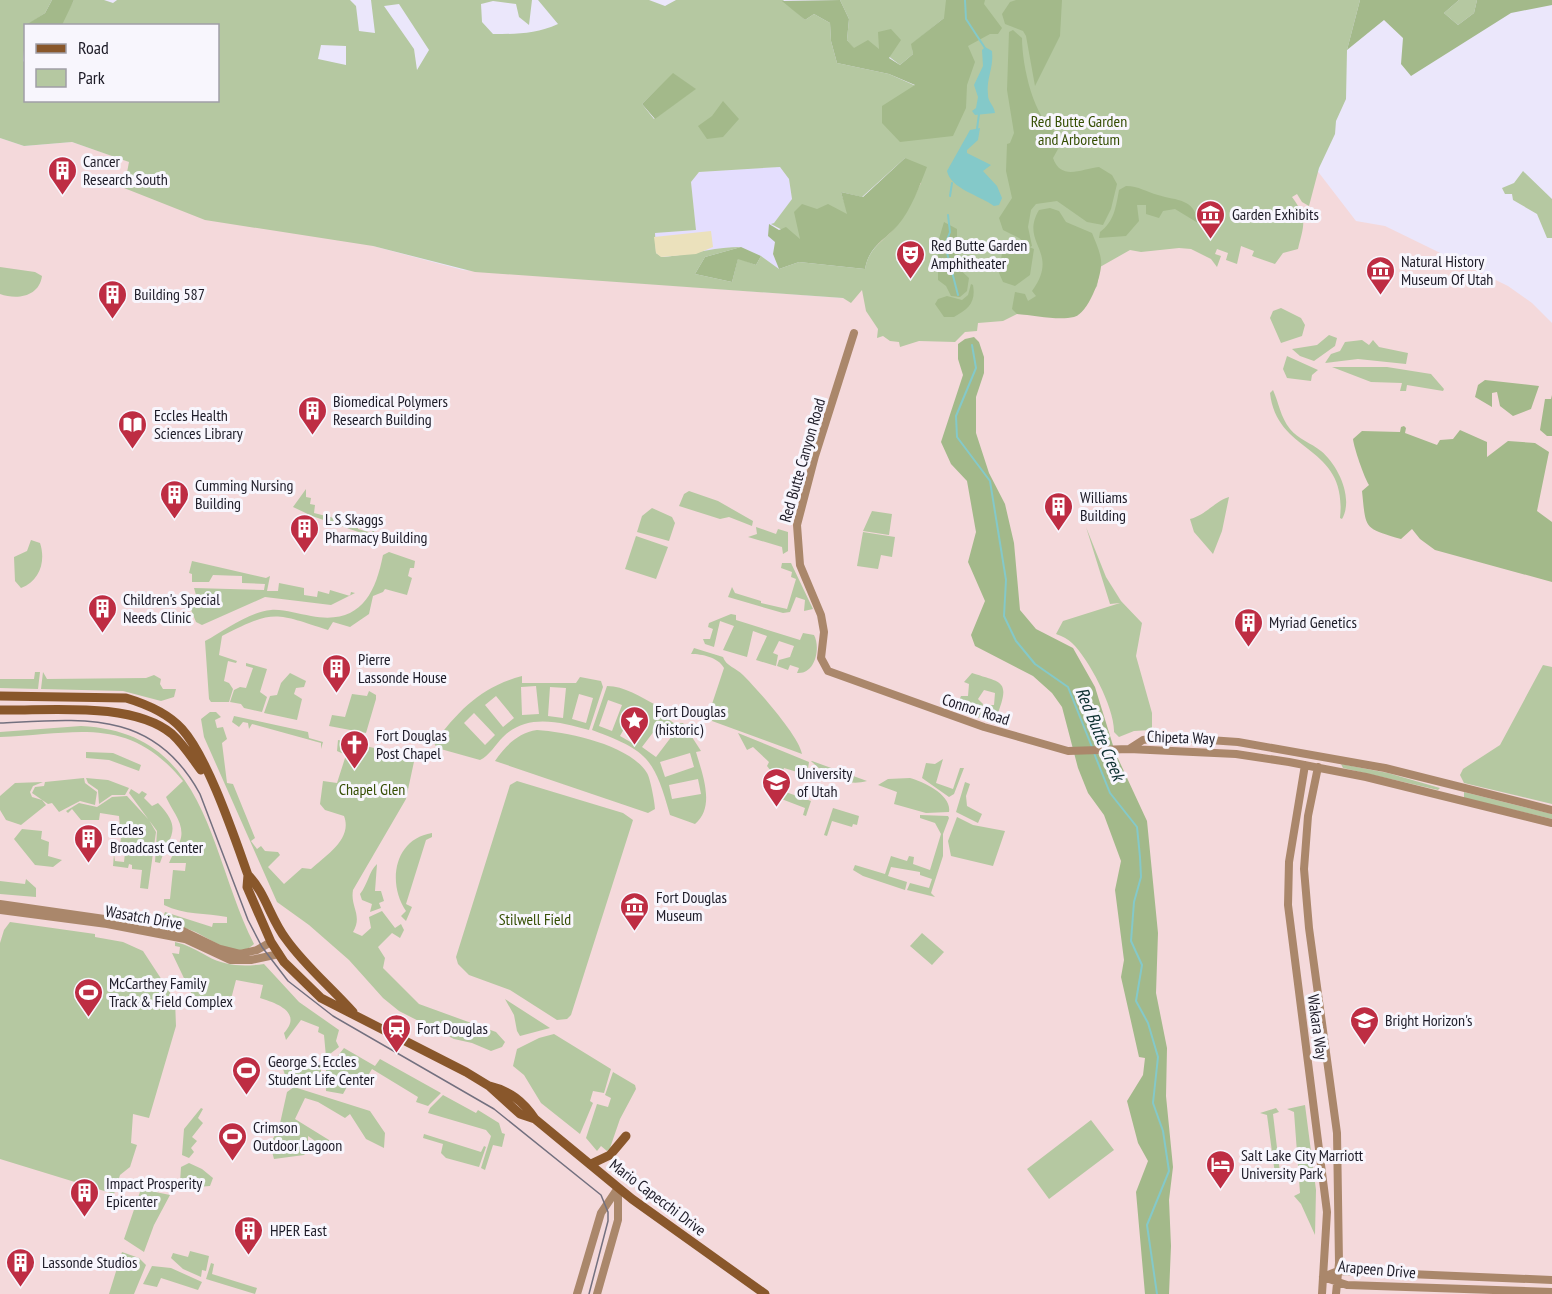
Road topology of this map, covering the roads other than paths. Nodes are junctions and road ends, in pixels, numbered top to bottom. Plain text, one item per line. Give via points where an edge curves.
1 (854, 333) dead end
2 (822, 664) joint
3 (0, 696) edge
4 (0, 710) edge
5 (1129, 749) junction
6 (1305, 765) junction
7 (1318, 767) junction
8 (209, 780) junction
9 (1552, 810) edge
10 (1552, 824) edge
11 (248, 875) junction
12 (0, 904) edge
13 (0, 910) edge
14 (271, 942) junction
15 (279, 954) junction
16 (344, 1002) junction
17 (353, 1012) junction
18 (489, 1086) junction
19 (535, 1119) junction
20 (626, 1136) dead end
21 (591, 1164) junction
22 (618, 1188) junction
23 (1338, 1271) junction
24 (1323, 1277) junction
25 (1552, 1280) edge
26 (1337, 1283) junction
27 (1552, 1292) edge
28 (578, 1294) edge
29 (597, 1294) edge
30 (765, 1294) edge
31 (1322, 1294) edge
32 (1336, 1294) edge

1 - 2 street, Red Butte Canyon Road via 797,525 800,565 821,615
2 - 5 street, Connor Road via 834,674 986,728 1068,751
3 - 8 main road, Mario Capecchi Drive via 109,696 143,703 182,729 196,748
4 - 8 main road, Mario Capecchi Drive via 86,711 137,718 170,733
5 - 6 street, Chipeta Way via 1236,754
5 - 9 street, Chipeta Way via 1143,740 1165,737 1249,743 1385,768
6 - 7 street, Chipeta Way
6 - 24 street, Wakara Way via 1289,862 1288,905 1327,1212
7 - 10 street, Chipeta Way
7 - 23 street, Wakara Way via 1306,834 1305,886 1337,1132
8 - 11 main road, Mario Capecchi Drive
11 - 14 main road, Mario Capecchi Drive via 246,887
11 - 16 main road, Mario Capecchi Drive via 293,950
12 - 14 street, Wasatch Drive via 181,930 240,954
13 - 15 street, Wasatch Drive via 185,939 230,960
14 - 15 main road, Mario Capecchi Drive
14 - 16 main road via 316,986
15 - 17 main road, Mario Capecchi Drive via 321,998
16 - 17 main road, Mario Capecchi Drive
17 - 18 main road, Mario Capecchi Drive
18 - 19 main road, Mario Capecchi Drive via 520,1114
18 - 19 main road, Mario Capecchi Drive via 506,1090 526,1105
19 - 21 main road, Mario Capecchi Drive
20 - 21 main road via 610,1155
21 - 22 main road, Mario Capecchi Drive
22 - 28 street via 600,1213
22 - 29 street via 618,1220
22 - 30 main road, Mario Capecchi Drive
23 - 24 street, Arapeen Drive
23 - 25 street, Arapeen Drive
23 - 26 street, Wakara Way
24 - 26 street, Arapeen Drive
24 - 31 street, Wakara Way
26 - 27 street, Arapeen Drive
26 - 32 street, Wakara Way

